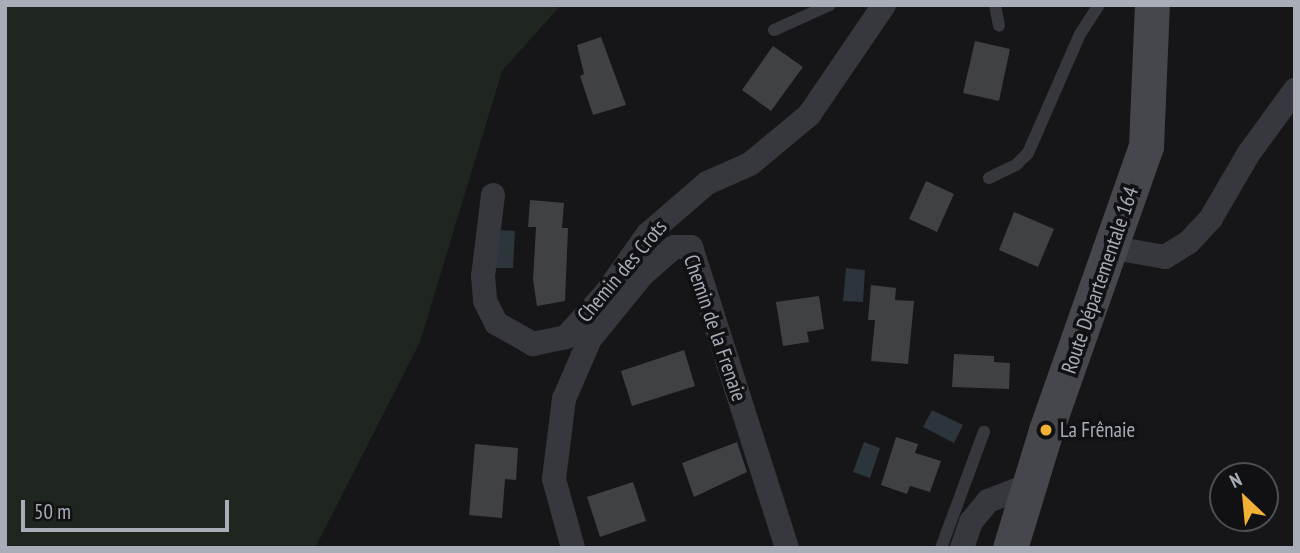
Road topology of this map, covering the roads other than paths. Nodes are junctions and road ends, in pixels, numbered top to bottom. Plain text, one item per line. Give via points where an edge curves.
1 (830, 5) edge
2 (884, 5) edge
3 (995, 5) edge
4 (1099, 5) edge
5 (1152, 5) edge
6 (999, 26) dead end
7 (774, 30) dead end
8 (1295, 90) edge
9 (989, 178) dead end
10 (493, 195) dead end
11 (1114, 248) junction
12 (984, 432) dead end
13 (1029, 485) junction
14 (573, 548) edge
15 (787, 548) edge
16 (941, 548) edge
17 (962, 548) edge
18 (1010, 548) edge

1 - 7 lane
2 - 10 street, Chemin des Crots via 809,115 750,164 707,183 648,234 606,293 566,337 534,344 496,323 485,302 483,276
3 - 6 lane
4 - 9 lane via 1080,34 1028,153 1016,165
5 - 11 street, Route Départementale 164 via 1146,146
8 - 11 street via 1249,153 1211,218 1189,242 1165,257
11 - 13 street, Route Départementale 164
12 - 16 lane
13 - 17 street via 988,501 971,522
13 - 18 street, Route Départementale 164
14 - 15 street, Chemin de la Frenaie via 554,479 564,399 590,339 642,275 674,247 691,247

